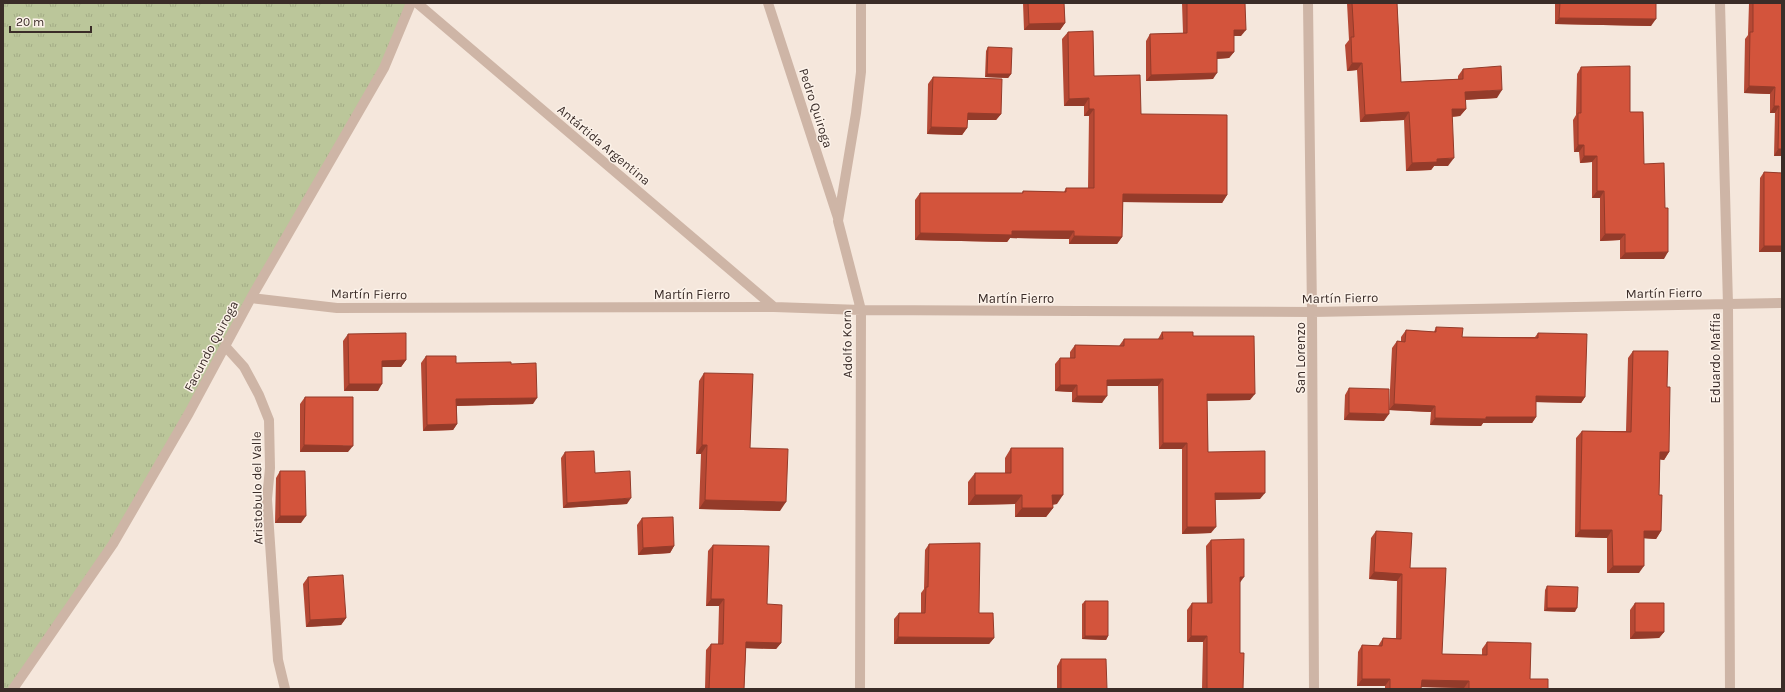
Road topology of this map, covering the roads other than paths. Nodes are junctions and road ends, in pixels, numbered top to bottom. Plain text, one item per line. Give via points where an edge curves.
1 (411, 3) edge
2 (417, 3) edge
3 (768, 3) edge
4 (861, 3) edge
5 (1308, 3) edge
6 (1720, 3) edge
7 (838, 221) junction
8 (251, 298) junction
9 (1782, 304) edge
10 (1728, 305) junction
11 (774, 307) junction
12 (861, 310) junction
13 (1312, 312) junction
14 (225, 346) junction
15 (12, 689) edge
16 (285, 689) edge
17 (860, 689) edge
18 (1314, 689) edge
19 (1730, 689) edge

1 - 8 street, Facundo Quiroga via 384,68
2 - 11 street, Antártida Argentina
3 - 7 street, Pedro Quiroga
4 - 7 street, Adolfo Korn via 861,72
5 - 13 street, San Lorenzo
6 - 10 street, Eduardo Maffia
7 - 12 street, Adolfo Korn
8 - 11 street, Martín Fierro via 337,308
8 - 14 street, Facundo Quiroga
9 - 10 street, Martín Fierro
10 - 13 street, Martín Fierro
10 - 19 street, Eduardo Maffia
11 - 12 street, Martín Fierro
12 - 13 street, Martín Fierro
12 - 17 street, Adolfo Korn
13 - 18 street, San Lorenzo
14 - 15 street, Facundo Quiroga via 113,544
14 - 16 street, Aristobulo del Valle via 244,367 260,394 269,420 270,468 267,499 278,660

